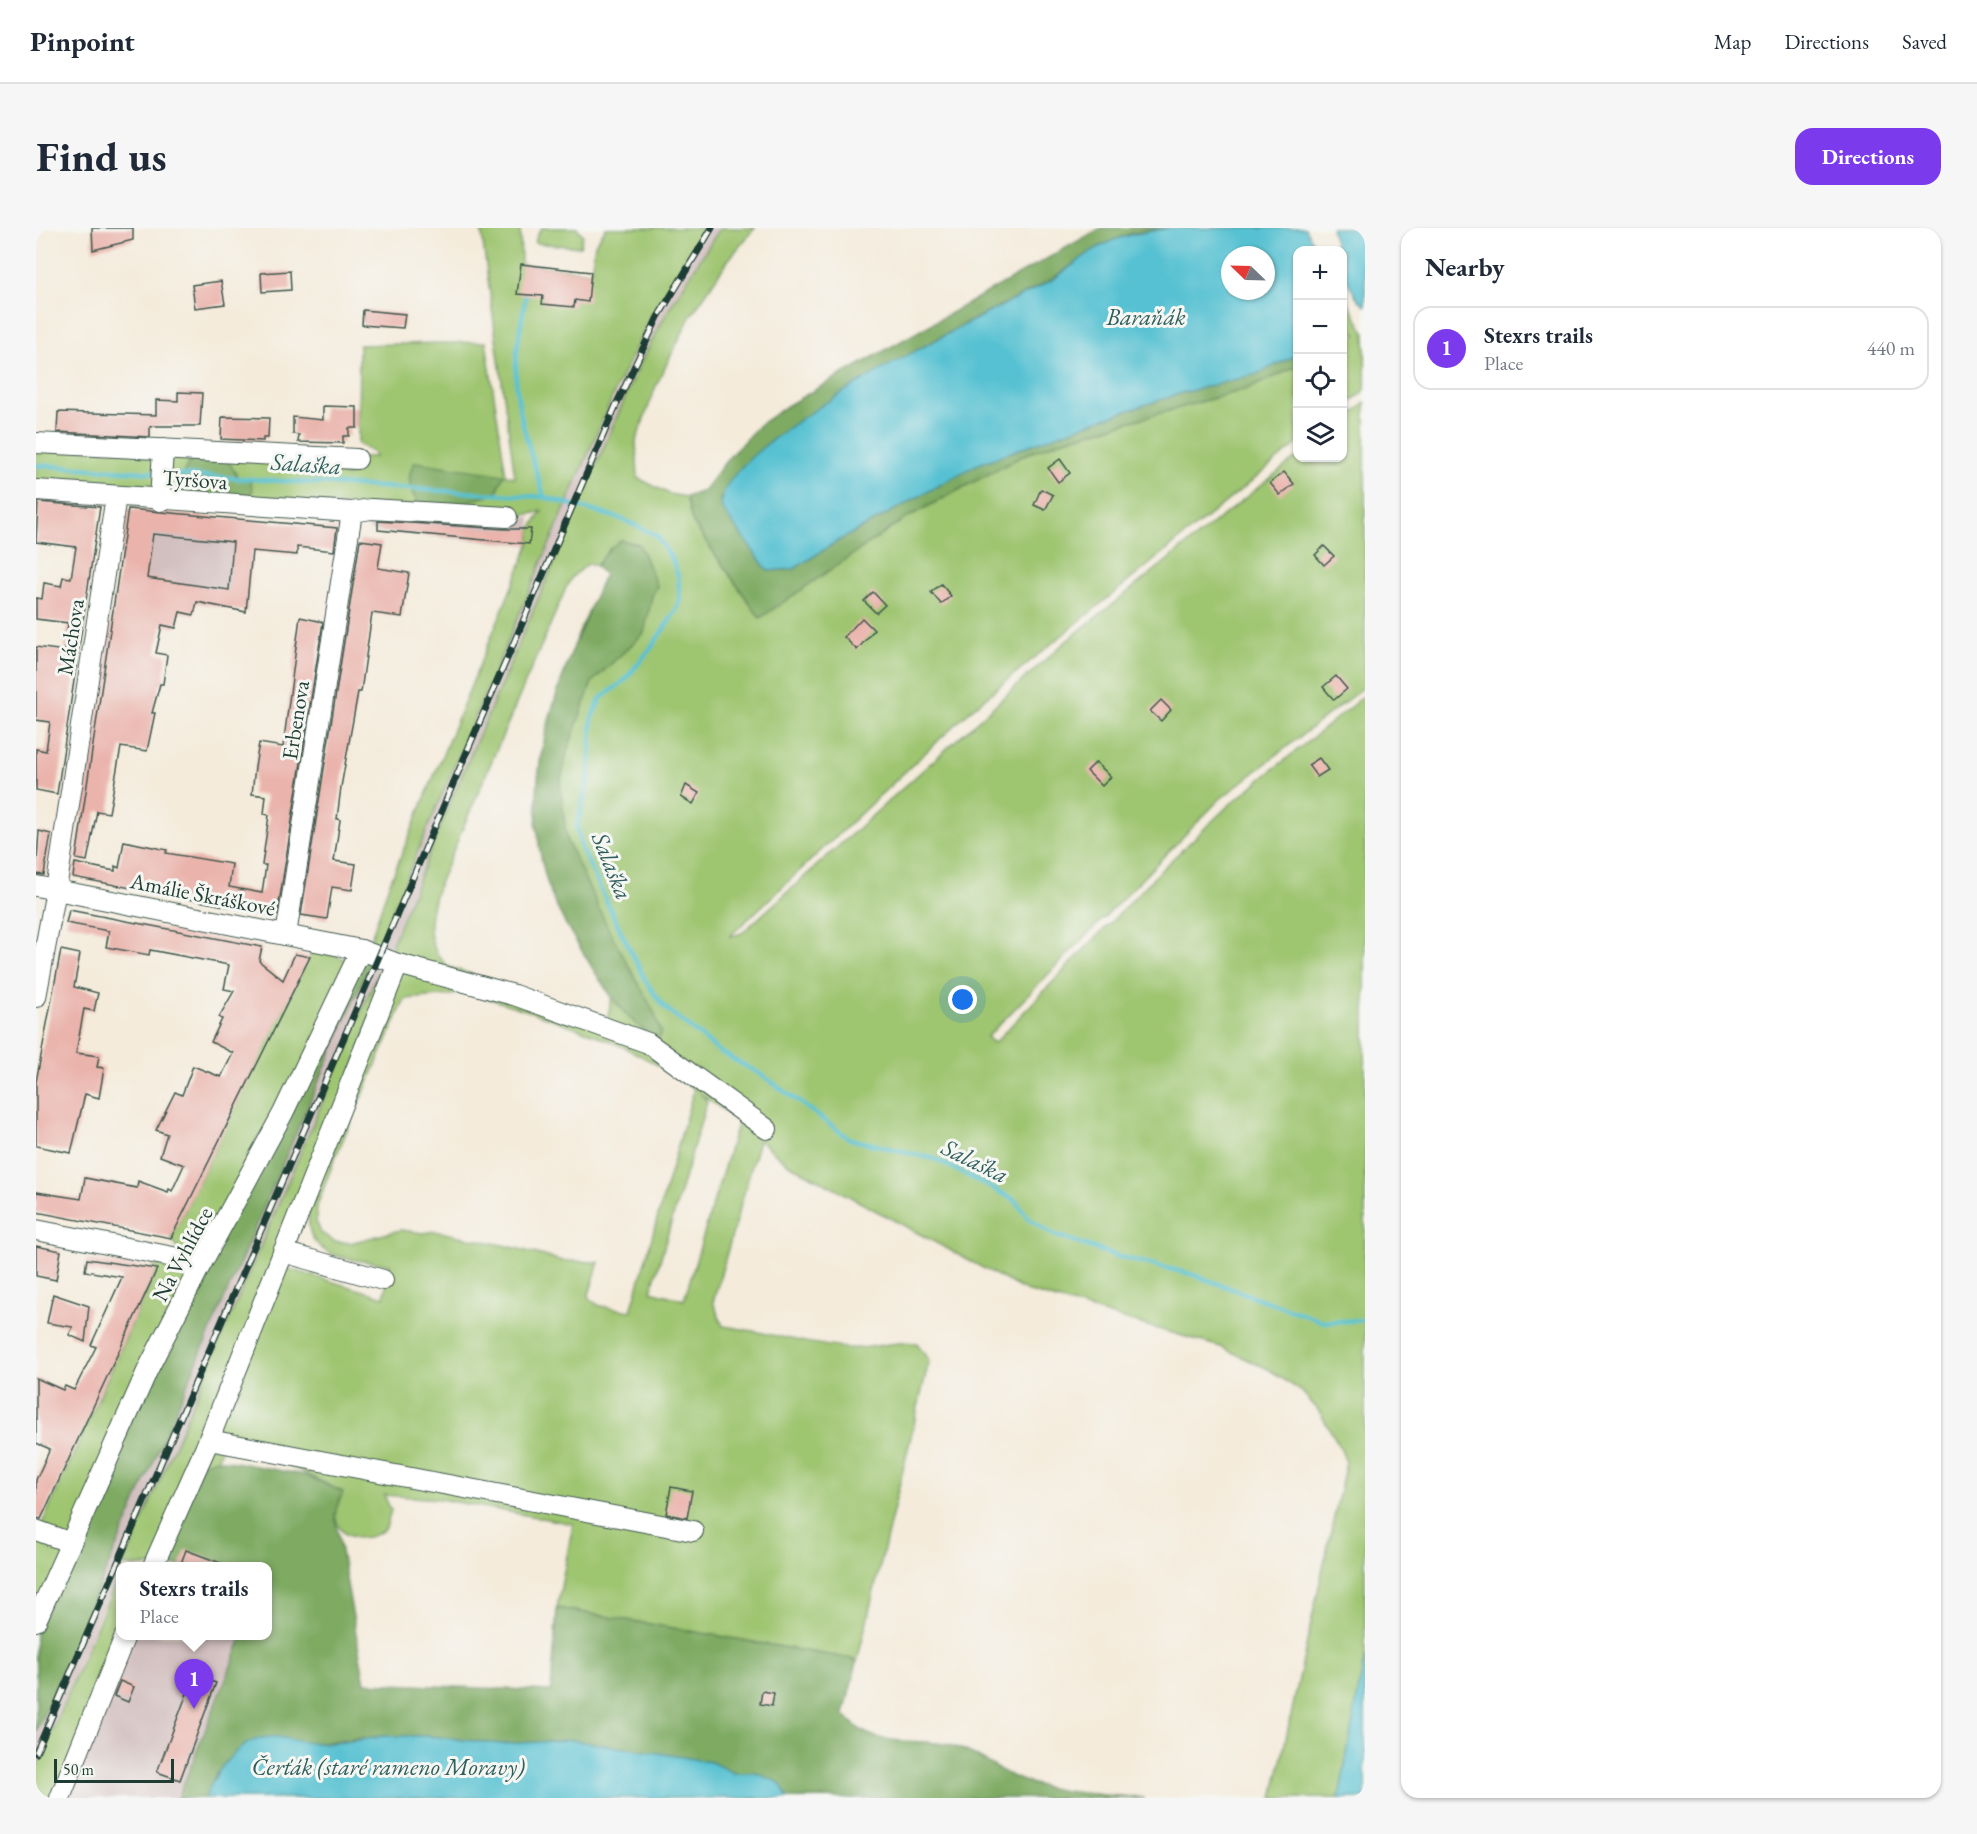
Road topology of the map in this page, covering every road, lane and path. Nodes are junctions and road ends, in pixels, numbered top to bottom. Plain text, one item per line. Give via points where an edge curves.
1 (36, 443) edge
2 (357, 459) dead end
3 (162, 474) junction
4 (36, 490) edge
5 (116, 496) junction
6 (352, 512) junction
7 (507, 517) dead end
8 (36, 886) edge
9 (56, 890) junction
10 (286, 934) junction
11 (361, 950) junction
12 (398, 964) junction
13 (36, 997) edge
14 (767, 1128) dead end
15 (36, 1230) edge
16 (283, 1252) junction
17 (200, 1268) junction
18 (383, 1280) dead end
19 (209, 1440) junction
20 (36, 1530) edge
21 (693, 1531) dead end
22 (71, 1543) junction
23 (155, 1562) edge
24 (36, 1621) edge
25 (123, 1640) edge
26 (60, 1798) edge

1 - 3 street
2 - 3 street
3 - 5 street, Tyršova
3 - 6 street, Tyršova
4 - 5 street, Tyršova
5 - 9 street, Máchova
6 - 7 street, Tyršova via 371,509
6 - 10 street, Erbenova
8 - 9 street, Amálie Škráškové
9 - 10 street, Amálie Škráškové
9 - 13 street, Máchova
10 - 11 street, Amálie Škráškové
11 - 12 street
11 - 17 street, Na Vyhlídce via 284,1113
12 - 14 street via 514,995 648,1043
12 - 16 street
15 - 17 street via 173,1257
16 - 18 street
16 - 19 street
17 - 22 street, Na Vyhlídce via 148,1369
19 - 21 street
19 - 23 street
20 - 22 street
22 - 24 street, Na Vyhlídce
25 - 26 street

